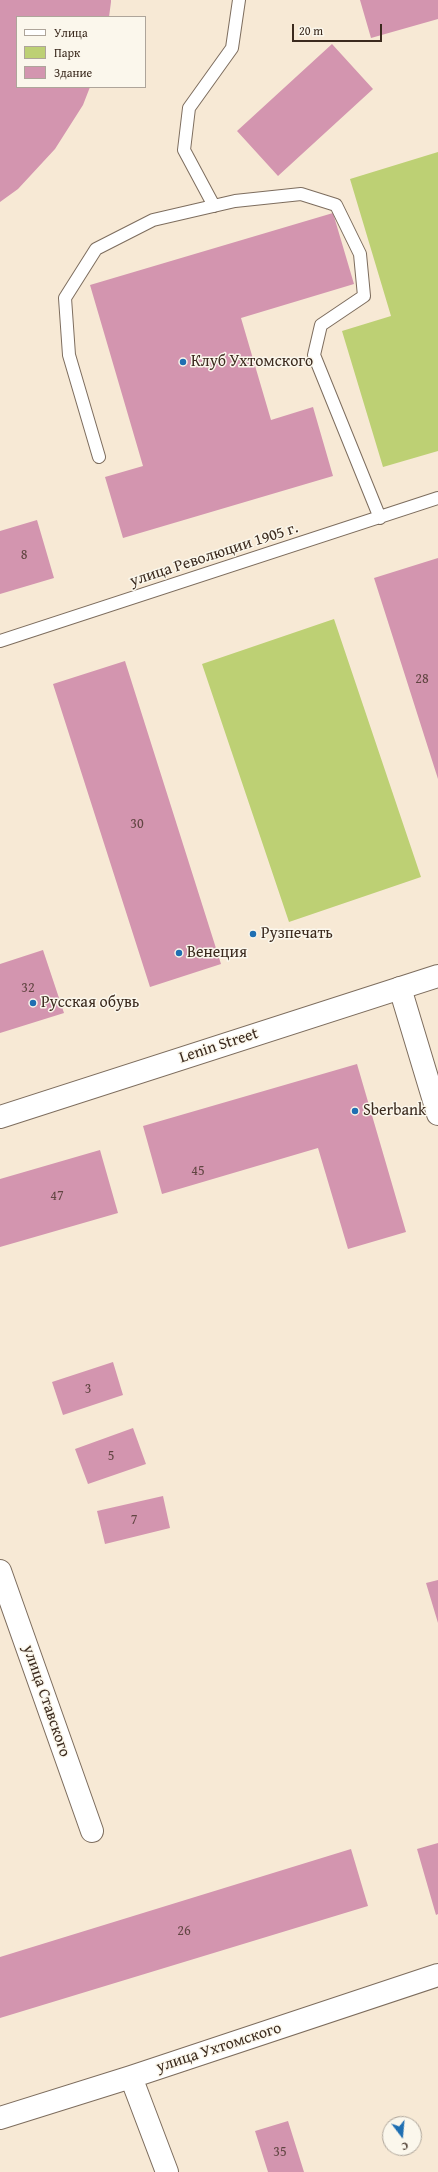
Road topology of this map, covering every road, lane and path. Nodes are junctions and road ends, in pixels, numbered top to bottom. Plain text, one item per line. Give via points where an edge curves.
1 (239, 0) edge
2 (214, 206) junction
3 (99, 457) dead end
4 (438, 498) edge
5 (380, 518) junction
6 (0, 641) edge
7 (438, 976) edge
8 (400, 988) junction
9 (438, 1114) edge
10 (0, 1117) edge
11 (0, 1571) edge
12 (92, 1831) dead end
13 (438, 1975) edge
14 (131, 2077) junction
15 (0, 2118) edge
16 (167, 2172) edge

1 - 2 lane via 232,48 189,108 188,115 184,150
2 - 3 lane via 153,220 96,249 65,298 70,355
2 - 5 lane via 235,201 301,194 336,205 360,254 364,296 321,326 314,355
4 - 5 lane, улица Революции 1905 г.
5 - 6 lane, улица Революции 1905 г.
7 - 8 street, Lenin Street
8 - 9 street
8 - 10 street, Lenin Street
11 - 12 street, улица Ставского
13 - 14 street, улица Ухтомского
14 - 15 street, улица Ухтомского
14 - 16 street

